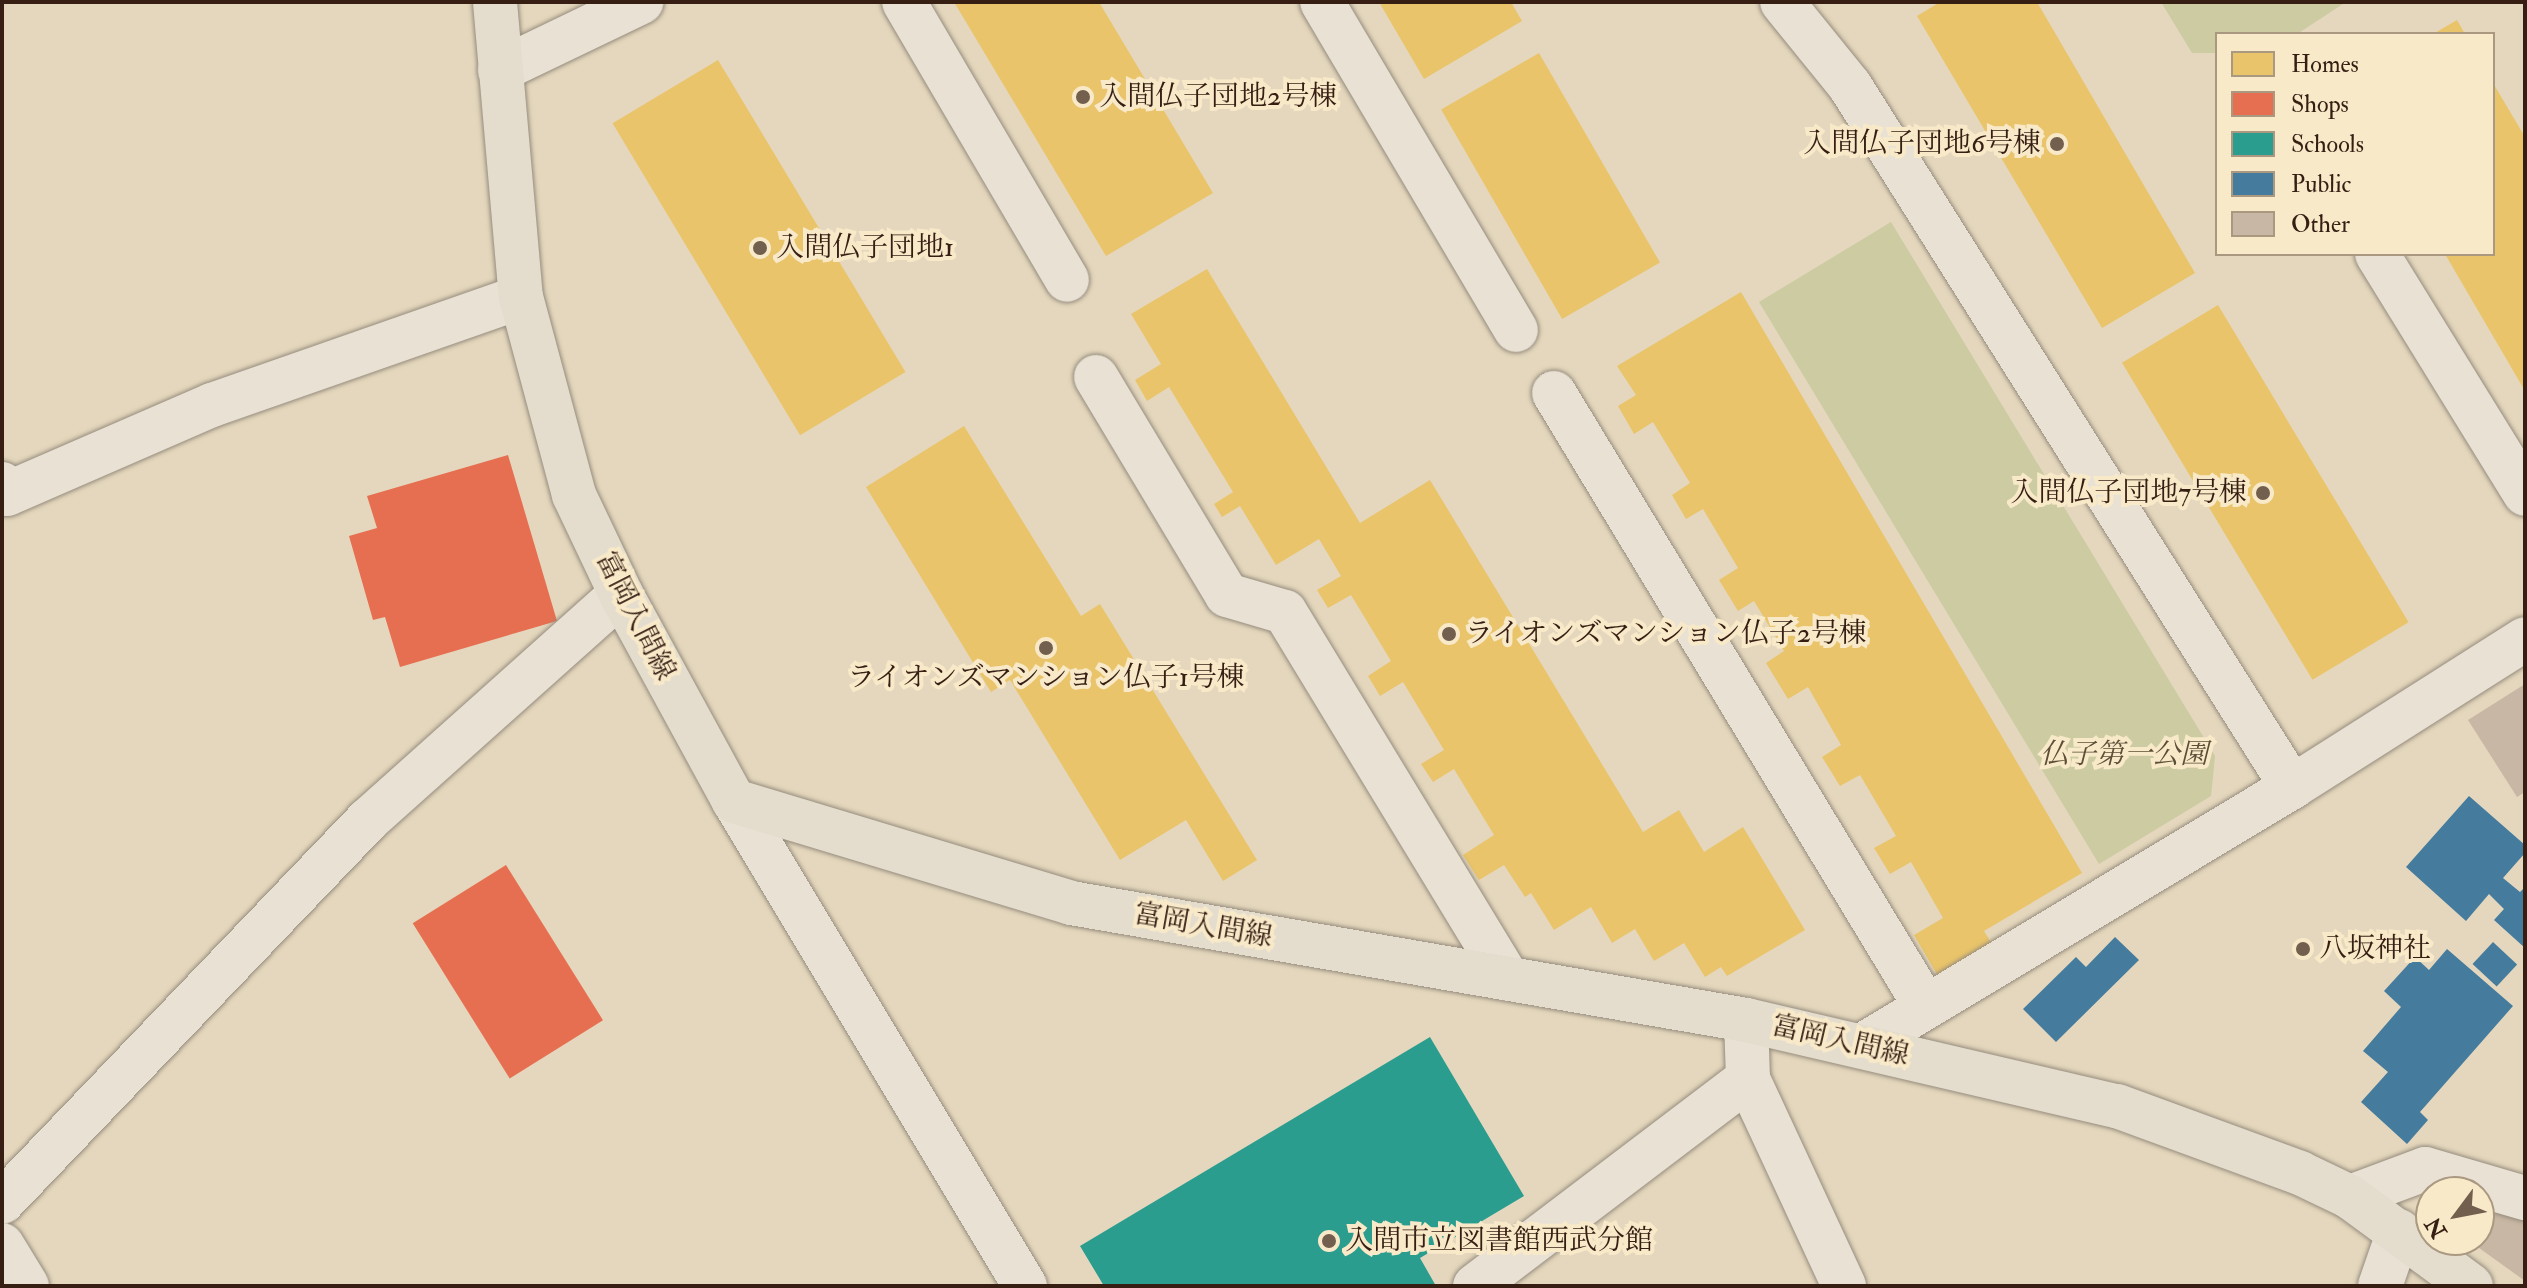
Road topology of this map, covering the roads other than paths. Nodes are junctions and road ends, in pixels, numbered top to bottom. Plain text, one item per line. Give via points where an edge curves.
1 (495, 2) edge
2 (641, 2) edge
3 (904, 2) edge
4 (1322, 2) edge
5 (1782, 2) edge
6 (500, 70) junction
7 (2378, 256) edge
8 (1067, 280) dead end
9 (521, 297) junction
10 (1516, 330) dead end
11 (1096, 377) dead end
12 (1554, 393) dead end
13 (2, 484) edge
14 (2525, 494) edge
15 (621, 594) junction
16 (2525, 639) edge
17 (2292, 787) junction
18 (734, 801) junction
19 (1508, 979) junction
20 (1926, 1007) junction
21 (1746, 1020) junction
22 (1863, 1045) junction
23 (1748, 1079) junction
24 (2350, 1197) junction
25 (2525, 1198) edge
26 (2, 1202) edge
27 (2399, 1231) junction
28 (2, 1245) edge
29 (27, 1286) edge
30 (1025, 1286) edge
31 (1475, 1286) edge
32 (1844, 1286) edge
33 (2380, 1286) edge
34 (2471, 1286) edge

1 - 6 main road, 富岡入間線
2 - 6 street
3 - 8 street
4 - 10 street
5 - 17 street via 1850,86
6 - 9 main road, 富岡入間線
7 - 14 street
9 - 13 street via 212,405 7,494
9 - 15 main road, 富岡入間線 via 574,495
11 - 19 street via 1227,595 1285,612
12 - 20 street
15 - 18 main road, 富岡入間線
15 - 26 street via 368,820
16 - 17 street
17 - 20 street
18 - 19 main road, 富岡入間線 via 1071,903
18 - 30 street
19 - 21 main road, 富岡入間線
20 - 22 street
21 - 22 main road, 富岡入間線
21 - 23 street
22 - 24 main road, 富岡入間線 via 2117,1106 2300,1173
23 - 31 street
23 - 32 street
24 - 25 street via 2425,1169
24 - 27 main road, 富岡入間線
27 - 33 street
27 - 34 main road, 富岡入間線
28 - 29 street

